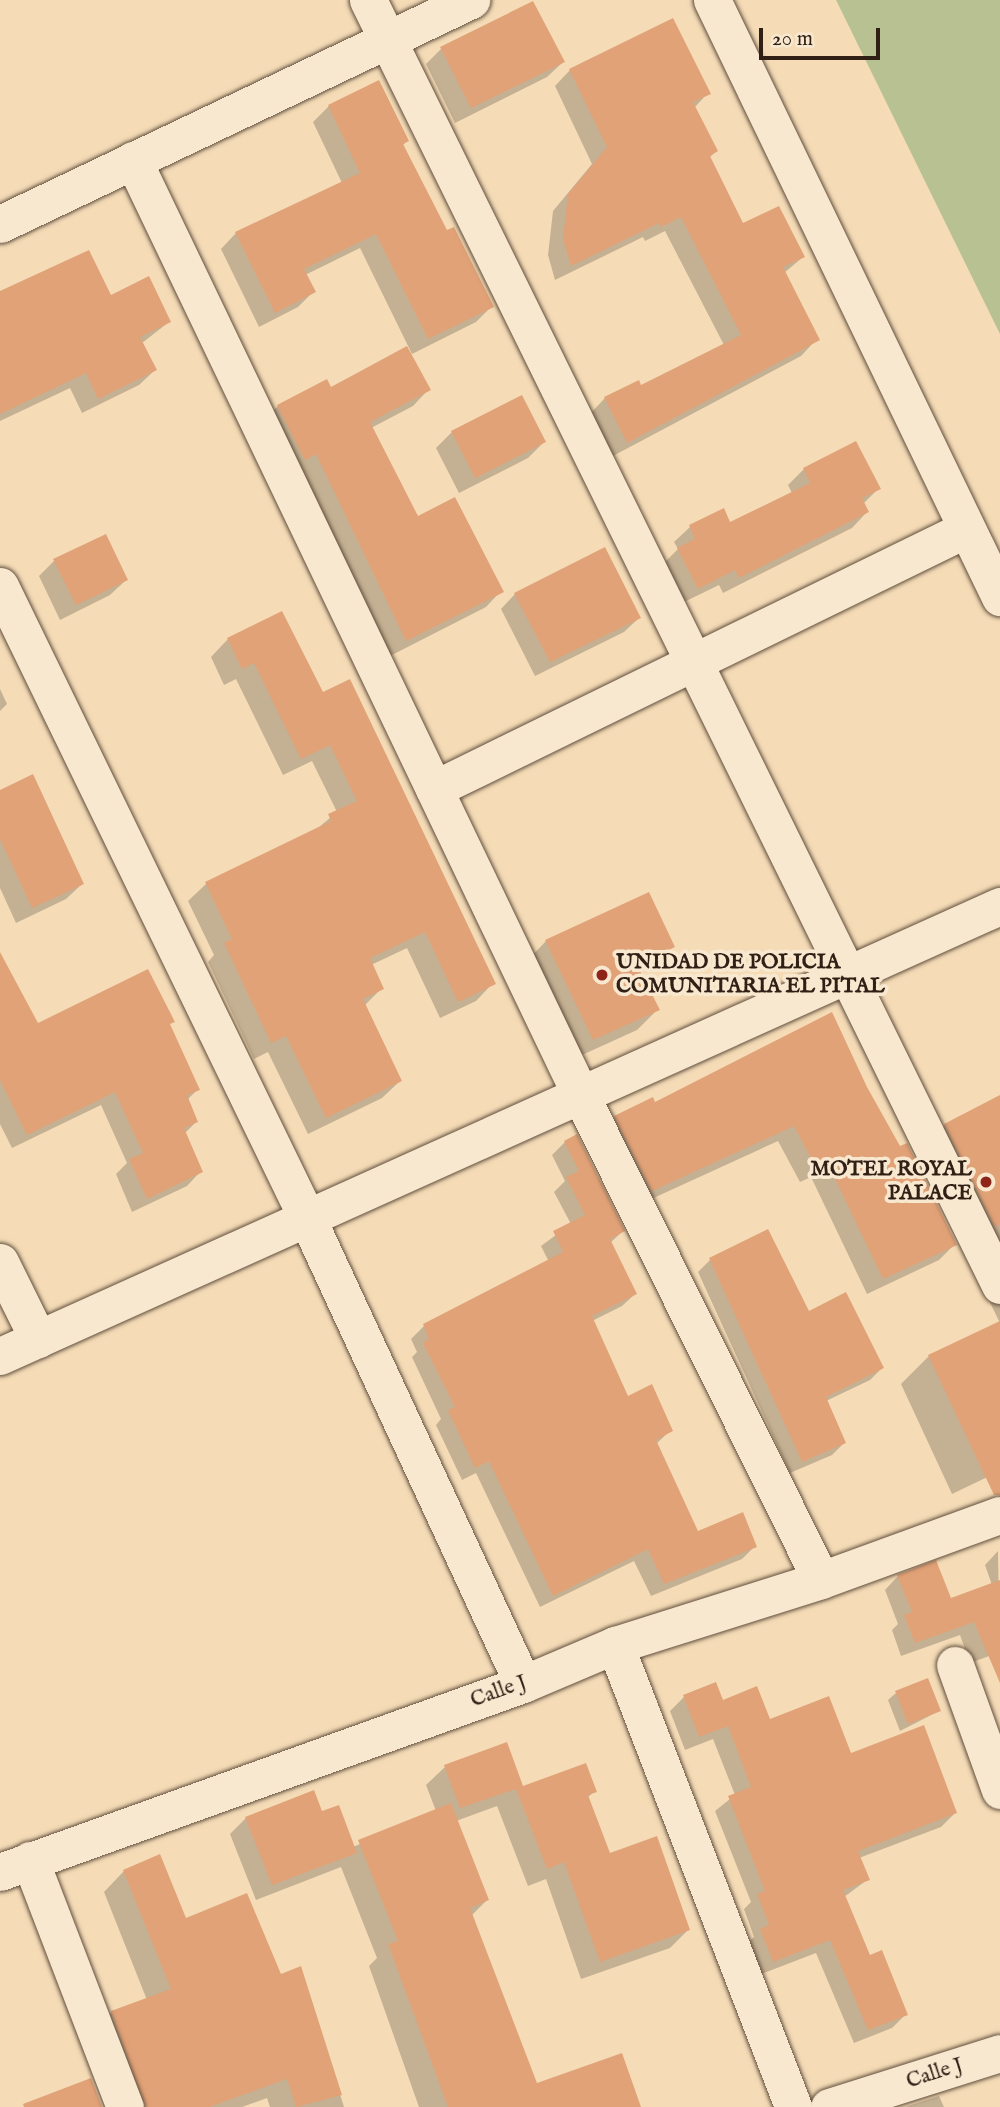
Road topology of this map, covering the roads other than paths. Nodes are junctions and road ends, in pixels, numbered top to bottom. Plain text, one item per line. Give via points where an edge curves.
1 (368, 0) edge
2 (471, 0) edge
3 (712, 0) edge
4 (388, 41) junction
5 (133, 160) junction
6 (0, 224) edge
7 (966, 529) junction
8 (0, 586) edge
9 (1000, 597) edge
10 (692, 662) junction
11 (434, 789) junction
12 (1000, 906) edge
13 (846, 975) junction
14 (580, 1094) junction
15 (307, 1220) junction
16 (0, 1262) edge
17 (1000, 1285) edge
18 (38, 1339) junction
19 (0, 1356) edge
20 (1000, 1515) edge
21 (821, 1580) junction
22 (615, 1644) junction
23 (955, 1665) dead end
24 (523, 1684) junction
25 (1000, 1790) edge
26 (15, 1866) edge
27 (1000, 2053) edge
28 (125, 2107) edge
29 (793, 2107) edge
30 (829, 2107) edge

1 - 4 street
2 - 4 street
3 - 7 street
4 - 5 street
4 - 10 street
5 - 6 street
5 - 11 street
7 - 9 street
7 - 10 street
8 - 15 street
10 - 11 street
10 - 13 street
11 - 14 street
12 - 13 street
13 - 14 street
13 - 17 street
14 - 15 street
14 - 21 street
15 - 18 street
15 - 24 street
16 - 18 street
18 - 19 street
20 - 21 street, Calle J
21 - 22 street, Calle J
22 - 24 street, Calle J
22 - 29 street
23 - 25 street
24 - 26 street, Calle J
26 - 28 street
27 - 30 street, Calle J

